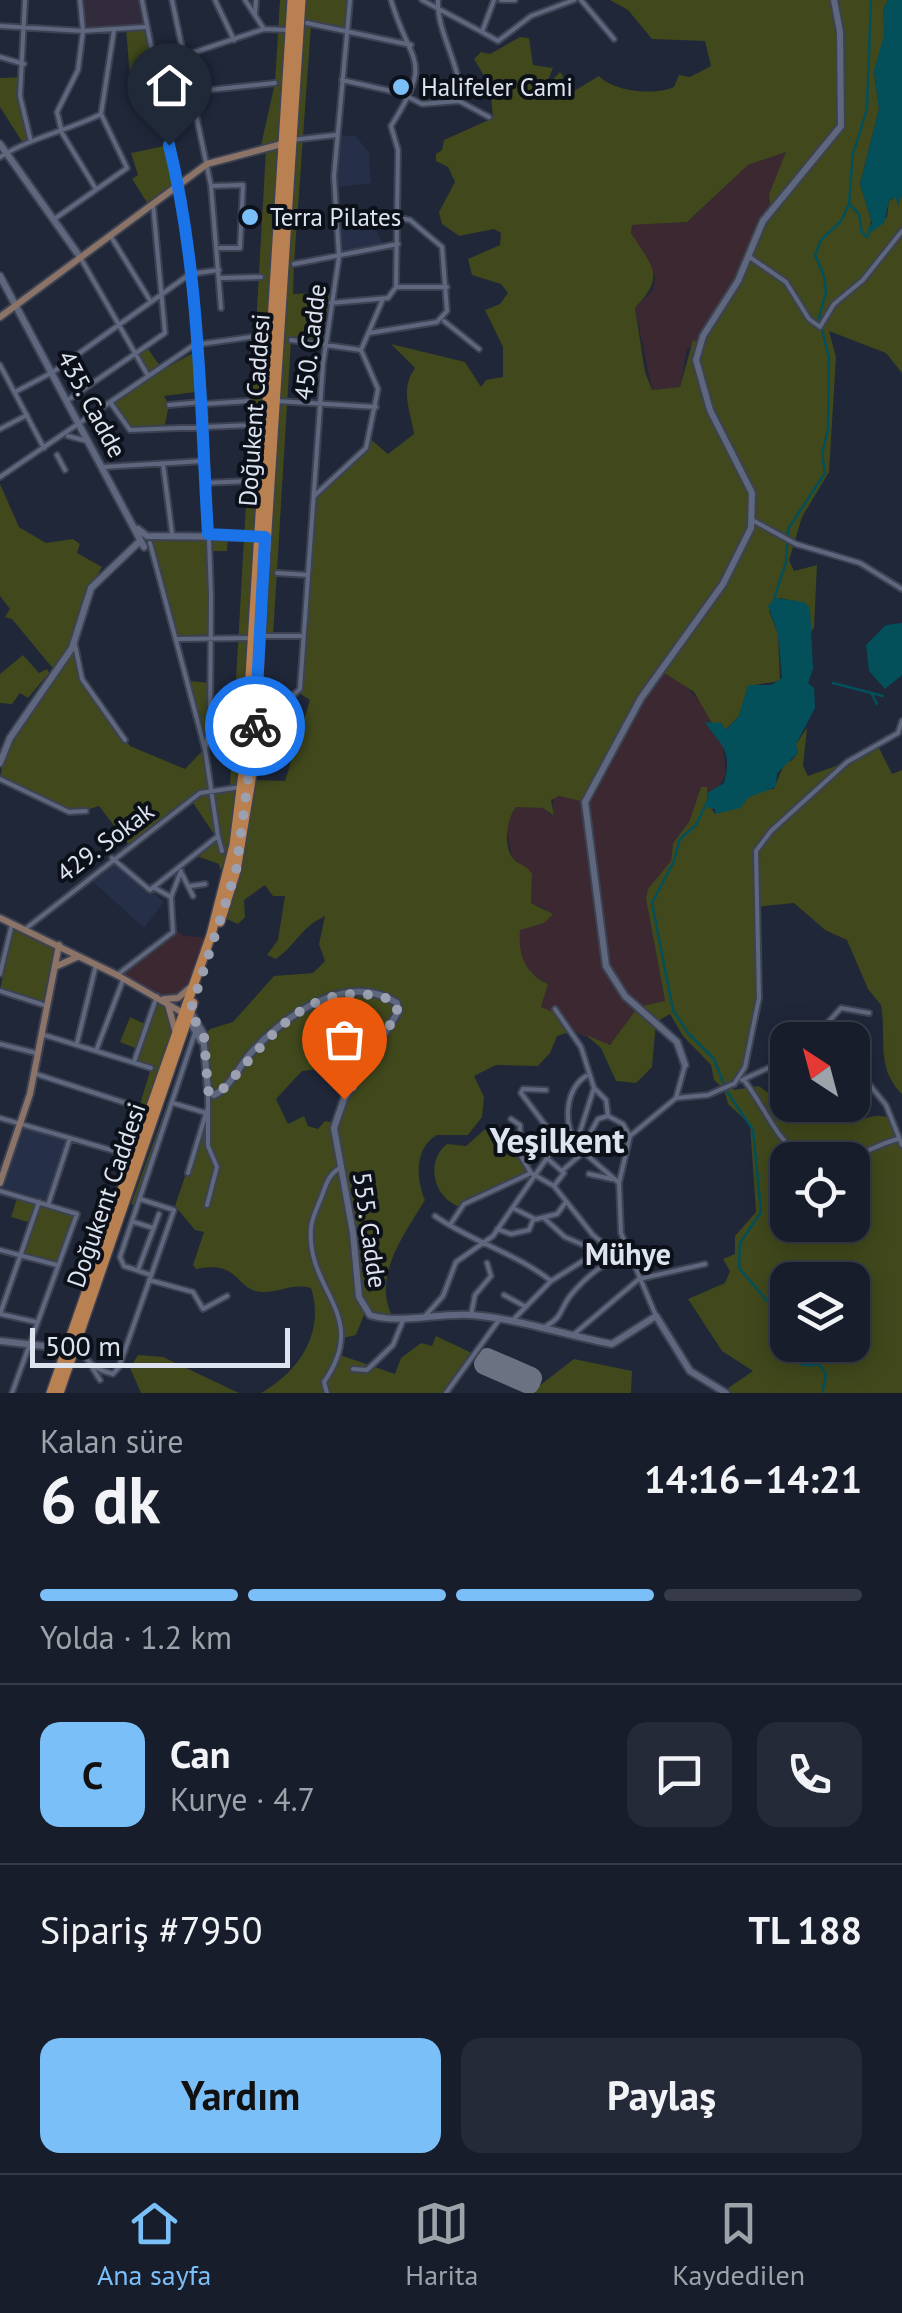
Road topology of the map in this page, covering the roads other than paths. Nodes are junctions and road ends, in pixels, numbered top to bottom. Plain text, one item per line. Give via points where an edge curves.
1 (26, 0) edge
2 (80, 0) edge
3 (142, 0) edge
4 (172, 0) edge
5 (215, 0) edge
6 (244, 0) edge
7 (256, 0) edge
8 (292, 0) edge
9 (300, 0) edge
10 (350, 0) edge
11 (391, 0) edge
12 (422, 0) edge
13 (494, 0) edge
14 (502, 0) edge
15 (515, 0) edge
16 (574, 0) edge
17 (581, 0) edge
18 (834, 0) edge
19 (438, 2) edge
20 (255, 15) junction
21 (307, 24) dead end
22 (0, 26) edge
23 (145, 27) junction
24 (114, 28) junction
25 (264, 29) junction
26 (26, 30) junction
27 (84, 30) junction
28 (290, 30) junction
29 (482, 32) junction
30 (346, 34) junction
31 (614, 39) dead end
32 (234, 40) junction
33 (411, 45) junction
34 (0, 57) edge
35 (182, 58) junction
36 (24, 64) junction
37 (153, 66) junction
38 (342, 80) junction
39 (275, 83) dead end
40 (189, 92) junction
41 (410, 97) junction
42 (459, 101) junction
43 (101, 114) junction
44 (488, 116) dead end
45 (62, 132) junction
46 (336, 135) junction
47 (30, 138) junction
48 (287, 142) junction
49 (0, 144) edge
50 (3, 155) edge
51 (207, 164) junction
52 (179, 185) junction
53 (211, 186) junction
54 (96, 189) junction
55 (153, 204) junction
56 (399, 218) junction
57 (53, 220) junction
58 (902, 231) edge
59 (110, 235) junction
60 (398, 244) junction
61 (218, 248) junction
62 (80, 257) junction
63 (339, 257) junction
64 (747, 257) junction
65 (294, 264) dead end
66 (219, 270) junction
67 (190, 274) junction
68 (0, 276) edge
69 (219, 278) junction
70 (261, 278) dead end
71 (396, 287) junction
72 (447, 287) junction
73 (163, 294) junction
74 (383, 298) junction
75 (151, 302) junction
76 (16, 303) junction
77 (331, 303) junction
78 (221, 308) dead end
79 (0, 316) edge
80 (442, 319) junction
81 (118, 325) junction
82 (369, 333) junction
83 (258, 336) dead end
84 (291, 340) dead end
85 (326, 344) junction
86 (194, 345) junction
87 (479, 349) dead end
88 (362, 350) junction
89 (135, 354) junction
90 (1, 368) edge
91 (53, 372) junction
92 (148, 375) junction
93 (14, 392) junction
94 (68, 400) junction
95 (248, 401) dead end
96 (275, 401) junction
97 (110, 402) junction
98 (203, 403) junction
99 (168, 404) dead end
100 (320, 404) junction
101 (376, 408) junction
102 (27, 415) junction
103 (252, 424) dead end
104 (81, 425) junction
105 (204, 428) junction
106 (0, 430) edge
107 (63, 436) junction
108 (91, 444) junction
109 (44, 448) junction
110 (57, 455) dead end
111 (203, 461) junction
112 (163, 464) junction
113 (103, 467) junction
114 (65, 470) dead end
115 (0, 476) edge
116 (249, 481) dead end
117 (204, 484) junction
118 (314, 496) junction
119 (754, 521) junction
120 (208, 534) junction
121 (172, 535) junction
122 (261, 536) junction
123 (145, 542) junction
124 (277, 573) dead end
125 (308, 575) junction
126 (902, 589) edge
127 (304, 636) junction
128 (210, 637) junction
129 (255, 637) junction
130 (178, 639) junction
131 (74, 643) junction
132 (272, 695) dead end
133 (902, 720) edge
134 (126, 740) dead end
135 (206, 749) junction
136 (0, 763) edge
137 (0, 779) edge
138 (242, 787) junction
139 (212, 788) junction
140 (86, 810) dead end
141 (218, 836) junction
142 (222, 851) dead end
143 (112, 858) junction
144 (181, 871) junction
145 (167, 876) junction
146 (204, 884) dead end
147 (191, 886) junction
148 (152, 888) junction
149 (193, 896) dead end
150 (171, 897) junction
151 (0, 918) edge
152 (12, 924) junction
153 (24, 930) junction
154 (61, 948) junction
155 (78, 958) junction
156 (87, 960) junction
157 (96, 965) junction
158 (56, 966) junction
159 (0, 974) edge
160 (54, 975) junction
161 (120, 977) junction
162 (196, 981) junction
163 (0, 991) edge
164 (162, 999) junction
165 (47, 1006) junction
166 (556, 1009) dead end
167 (186, 1013) junction
168 (869, 1013) dead end
169 (829, 1022) edge
170 (197, 1029) junction
171 (179, 1033) junction
172 (41, 1034) junction
173 (0, 1044) edge
174 (76, 1044) junction
175 (96, 1050) junction
176 (36, 1053) junction
177 (134, 1062) junction
178 (685, 1065) joint
179 (151, 1068) dead end
180 (770, 1068) edge
181 (32, 1072) junction
182 (598, 1076) dead end
183 (589, 1077) junction
184 (744, 1080) junction
185 (734, 1084) junction
186 (870, 1085) edge
187 (594, 1088) junction
188 (546, 1090) dead end
189 (208, 1091) junction
190 (676, 1098) junction
191 (174, 1104) junction
192 (209, 1106) junction
193 (141, 1108) dead end
194 (206, 1114) junction
195 (608, 1116) junction
196 (0, 1118) edge
197 (511, 1118) dead end
198 (20, 1122) junction
199 (630, 1136) junction
200 (70, 1137) junction
201 (898, 1139) junction
202 (575, 1141) junction
203 (509, 1142) dead end
204 (558, 1142) junction
205 (902, 1146) edge
206 (585, 1152) junction
207 (132, 1156) junction
208 (521, 1156) junction
209 (549, 1160) junction
210 (341, 1167) junction
211 (2, 1168) edge
212 (563, 1170) junction
213 (188, 1173) dead end
214 (533, 1173) junction
215 (589, 1174) dead end
216 (612, 1179) junction
217 (0, 1183) edge
218 (618, 1183) junction
219 (554, 1186) junction
220 (0, 1191) edge
221 (140, 1199) junction
222 (38, 1202) junction
223 (566, 1202) junction
224 (48, 1205) junction
225 (207, 1205) dead end
226 (513, 1208) junction
227 (158, 1214) dead end
228 (435, 1216) dead end
229 (535, 1219) junction
230 (545, 1220) junction
231 (132, 1221) junction
232 (450, 1226) junction
233 (153, 1228) junction
234 (498, 1230) junction
235 (480, 1242) junction
236 (605, 1247) junction
237 (0, 1250) edge
238 (595, 1250) junction
239 (628, 1255) junction
240 (20, 1256) junction
241 (618, 1256) junction
242 (487, 1263) dead end
243 (706, 1264) dead end
244 (57, 1266) junction
245 (138, 1270) junction
246 (150, 1277) junction
247 (639, 1280) junction
248 (551, 1281) junction
249 (504, 1294) dead end
250 (226, 1296) dead end
251 (526, 1306) junction
252 (0, 1314) edge
253 (426, 1315) junction
254 (471, 1315) junction
255 (656, 1316) junction
256 (404, 1318) junction
257 (500, 1319) junction
258 (512, 1321) junction
259 (38, 1323) junction
260 (542, 1328) junction
261 (572, 1336) junction
262 (0, 1342) edge
263 (32, 1345) junction
264 (61, 1348) dead end
265 (81, 1351) dead end
266 (90, 1365) junction
267 (353, 1370) dead end
268 (100, 1380) dead end
269 (12, 1393) edge
270 (51, 1393) edge
271 (59, 1393) edge
272 (328, 1393) edge
273 (446, 1393) edge
274 (726, 1393) edge

1 - 26 street
2 - 27 street
3 - 23 street
4 - 35 street
5 - 32 street
6 - 20 street
7 - 20 street
8 - 28 main road, Doğukent Caddesi
9 - 48 main road, Doğukent Caddesi
10 - 30 street, 450. Cadde
11 - 33 street
12 - 19 street
13 - 29 street
14 - 15 street
16 - 29 street via 522,21 498,41
17 - 31 street
18 - 64 street via 841,126 771,210
19 - 29 street
19 - 42 street
20 - 25 street
21 - 30 street
22 - 26 street
23 - 24 street
23 - 37 street
24 - 27 street
24 - 43 street
25 - 28 street
25 - 32 street
26 - 27 street
26 - 36 street
27 - 45 street via 78,70 56,112
28 - 48 main road, Doğukent Caddesi
30 - 33 street
30 - 38 street, 450. Cadde
32 - 35 street
33 - 41 street via 418,74
34 - 36 street
35 - 37 street
35 - 40 street
36 - 47 street via 21,105
37 - 52 street
38 - 41 street
38 - 46 street, 450. Cadde
39 - 40 street
40 - 51 street
41 - 42 street via 422,104
41 - 56 street via 390,126 398,150
42 - 44 street
43 - 45 street
43 - 54 street via 127,168
45 - 47 street
45 - 54 street
46 - 48 street
46 - 63 street, 450. Cadde
47 - 50 street
48 - 51 main road
48 - 96 main road, Doğukent Caddesi
48 - 122 main road, Doğukent Caddesi
49 - 50 street
50 - 57 street
51 - 52 main road
51 - 53 street
52 - 55 main road
52 - 67 street
53 - 61 street
53 - 61 street via 243,185 240,248
54 - 57 street
55 - 59 main road
55 - 73 street
56 - 60 street
56 - 72 street via 442,247
57 - 62 street
58 - 64 street via 817,327 786,282
59 - 62 main road
59 - 75 street
60 - 63 street
60 - 71 street
61 - 66 street
62 - 76 main road
62 - 81 street
63 - 65 street
63 - 77 street, 450. Cadde
64 - 119 street via 702,336 696,360 710,410 752,493
66 - 67 street
66 - 69 street
67 - 73 street
67 - 86 street
68 - 76 street, 435. Cadde
69 - 70 street
69 - 78 street
71 - 72 street
71 - 74 street
72 - 80 street
73 - 75 street
73 - 89 street via 165,332
74 - 77 street
74 - 82 street
75 - 81 street
76 - 79 main road
76 - 91 street, 435. Cadde
77 - 85 street, 450. Cadde
80 - 82 street
80 - 87 street
81 - 89 street
81 - 91 street
82 - 88 street
83 - 86 street
84 - 85 street
85 - 88 street
85 - 100 street, 450. Cadde
86 - 92 street
86 - 98 street
88 - 101 street via 378,382
89 - 92 street
89 - 94 street
90 - 93 street
91 - 93 street
91 - 94 street, 435. Cadde
92 - 97 street
93 - 102 street
94 - 104 street, 435. Cadde
95 - 98 street
96 - 100 street
96 - 122 main road, Doğukent Caddesi
97 - 104 street
97 - 105 street via 130,430
98 - 99 street
98 - 105 street
100 - 101 street
100 - 118 street, 450. Cadde
101 - 118 street via 362,454
102 - 106 street
102 - 109 street
103 - 105 street
104 - 107 street
104 - 108 street, 435. Cadde
105 - 111 street
107 - 108 street
107 - 109 street
108 - 113 street, 435. Cadde
109 - 115 street
110 - 114 street
111 - 112 street
111 - 117 street
112 - 113 street
112 - 121 street
113 - 123 street, 435. Cadde
116 - 117 street
117 - 120 street
118 - 125 street, 450. Cadde
119 - 126 street via 790,542 851,559
119 - 178 street via 724,584 641,698 586,802 606,966 625,996 677,1042
120 - 121 street
120 - 122 street
120 - 128 street
121 - 123 street
122 - 129 main road, Doğukent Caddesi
123 - 130 street
123 - 131 street via 106,569 87,594
124 - 125 street
125 - 127 street, 450. Cadde
127 - 129 street
127 - 132 street, 450. Cadde via 300,689 292,696
128 - 129 street
128 - 130 street
128 - 135 street
129 - 138 main road, Doğukent Caddesi
129 - 167 main road, Doğukent Caddesi via 251,780 236,871
130 - 135 street
131 - 134 street via 82,678
131 - 136 street
133 - 185 street via 892,738 848,762 756,851 760,998 745,1067
135 - 139 street
137 - 140 street via 69,812
138 - 139 street
138 - 162 main road, Doğukent Caddesi via 226,882
139 - 141 street
139 - 143 street, 429. Sokak
141 - 142 street
141 - 144 street
143 - 148 street
143 - 153 street, 429. Sokak
144 - 145 street
144 - 145 street
144 - 147 street
144 - 150 street
145 - 148 street
146 - 147 street
147 - 149 street
148 - 150 street
150 - 161 street via 173,932
151 - 152 main road
152 - 153 main road
152 - 159 street
153 - 154 main road
154 - 155 main road
154 - 156 main road
154 - 158 main road
154 - 160 main road
155 - 156 main road
155 - 158 main road
156 - 157 main road
157 - 161 main road
157 - 174 street
158 - 160 main road
160 - 165 main road
161 - 164 main road
161 - 175 street
162 - 164 main road via 180,997
162 - 167 main road, Doğukent Caddesi
163 - 165 street
164 - 167 main road
164 - 171 main road
164 - 177 street
165 - 172 main road
166 - 183 street via 581,1047
167 - 170 street
167 - 171 main road, Doğukent Caddesi
168 - 169 street via 844,1007
170 - 171 street
170 - 189 street
170 - 191 street
171 - 207 main road, Doğukent Caddesi
171 - 271 main road, Doğukent Caddesi
172 - 174 street
172 - 176 main road
173 - 176 street
174 - 175 street
175 - 177 street
176 - 181 main road
177 - 179 street
178 - 190 street
180 - 184 street
181 - 193 street
181 - 198 main road
182 - 183 street
183 - 187 street
183 - 202 street via 573,1086 566,1121
184 - 185 street
184 - 201 street via 780,1139 802,1157 848,1158
185 - 190 street
186 - 201 street via 886,1105
187 - 195 street via 606,1100
187 - 202 street
188 - 204 street via 521,1094
189 - 192 street
189 - 210 street, 555. Cadde via 218,1094 262,1043 323,998 353,992 393,1000 398,1012 338,1112
190 - 199 street
191 - 194 street
191 - 221 street
192 - 194 street
192 - 225 street via 208,1146 217,1167
194 - 213 street
195 - 199 street
195 - 202 street
196 - 198 street
197 - 208 street via 520,1125
198 - 200 street
198 - 211 main road
199 - 218 street
200 - 207 street
200 - 224 street
201 - 205 street
202 - 204 street
202 - 206 street
203 - 208 street via 508,1149
204 - 209 street
206 - 212 street
206 - 216 street
207 - 270 main road, Doğukent Caddesi
208 - 214 street
209 - 212 street
209 - 214 street
210 - 256 street, 555. Cadde via 361,1305 380,1318
210 - 272 street via 326,1178 311,1228 343,1337 338,1363 324,1382
211 - 217 main road
212 - 219 street
214 - 219 street
214 - 226 street
214 - 232 street via 464,1204
215 - 216 street
216 - 218 street
218 - 239 street via 617,1215
219 - 223 street
220 - 222 street
221 - 231 street
221 - 246 street via 174,1210
222 - 224 street
222 - 240 street
223 - 230 street
223 - 236 street
224 - 244 street via 77,1214
226 - 229 street
226 - 234 street
227 - 233 street
228 - 232 street
229 - 230 street
229 - 234 street via 529,1230
230 - 238 street
231 - 233 street
231 - 245 street via 120,1259
232 - 235 street
233 - 245 street
234 - 235 street
235 - 248 street
235 - 253 street via 456,1262 443,1296
236 - 238 street
236 - 241 street
237 - 240 street
238 - 248 street
239 - 241 street
239 - 247 street
240 - 244 street
240 - 252 street
241 - 260 street
242 - 254 street via 490,1276 475,1295
243 - 247 street
244 - 259 street
245 - 246 street
246 - 250 street via 193,1292 203,1309
246 - 266 street via 117,1371
247 - 255 street
247 - 261 street
248 - 251 street
249 - 251 street
251 - 258 street
252 - 259 street
253 - 254 street, 555. Cadde
253 - 256 street, 555. Cadde
254 - 257 street, 555. Cadde
255 - 261 street, 555. Cadde via 619,1343
255 - 274 street via 690,1371
256 - 267 street via 384,1355 367,1370
257 - 258 street, 555. Cadde
257 - 273 street
258 - 260 street, 555. Cadde
259 - 263 street
260 - 261 street, 555. Cadde
262 - 263 street
263 - 264 street
263 - 269 street
265 - 266 street
266 - 268 street

